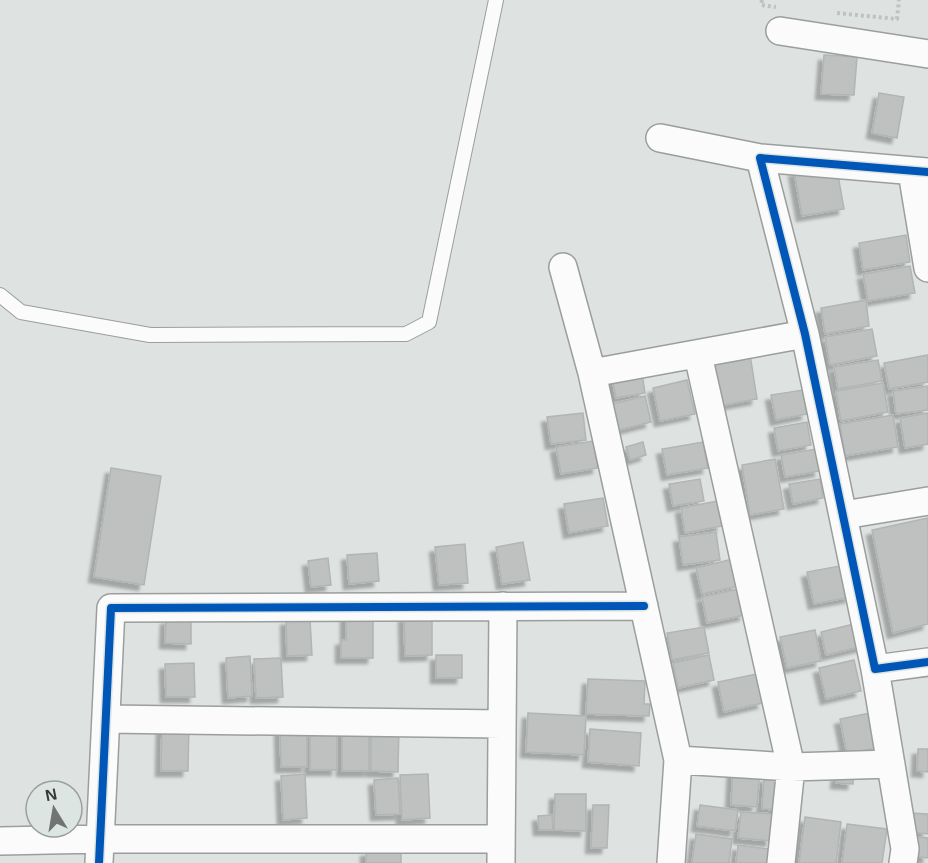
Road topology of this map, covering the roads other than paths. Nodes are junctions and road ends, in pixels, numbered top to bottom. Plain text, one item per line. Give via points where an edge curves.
1 (496, 0) edge
2 (780, 31) dead end
3 (928, 54) edge
4 (660, 138) dead end
5 (760, 158) junction
6 (920, 172) edge
7 (563, 267) dead end
8 (928, 268) edge
9 (0, 295) edge
10 (805, 334) junction
11 (698, 354) junction
12 (592, 373) junction
13 (928, 501) edge
14 (844, 515) junction
15 (503, 606) junction
16 (644, 606) junction
17 (928, 662) edge
18 (875, 669) junction
19 (106, 719) junction
20 (502, 724) junction
21 (678, 759) junction
22 (891, 764) junction
23 (791, 767) junction
24 (0, 841) edge
25 (99, 851) edge
26 (501, 851) edge
27 (671, 863) edge
28 (781, 863) edge
29 (903, 863) edge

1 - 9 lane via 429,322 406,334 150,335 21,312
2 - 3 street
4 - 5 street
5 - 6 street
5 - 10 street
6 - 8 street
7 - 12 street
10 - 11 street
10 - 14 street
11 - 12 street
11 - 23 street
12 - 16 street
13 - 14 street
14 - 18 street
15 - 16 street
15 - 19 street via 111,608
15 - 20 street
16 - 21 street
17 - 18 street
18 - 22 street
19 - 20 street
19 - 25 street
20 - 26 street
21 - 23 street
21 - 27 street
22 - 23 street
22 - 29 street via 905,849
23 - 28 street
24 - 25 street
25 - 26 street

